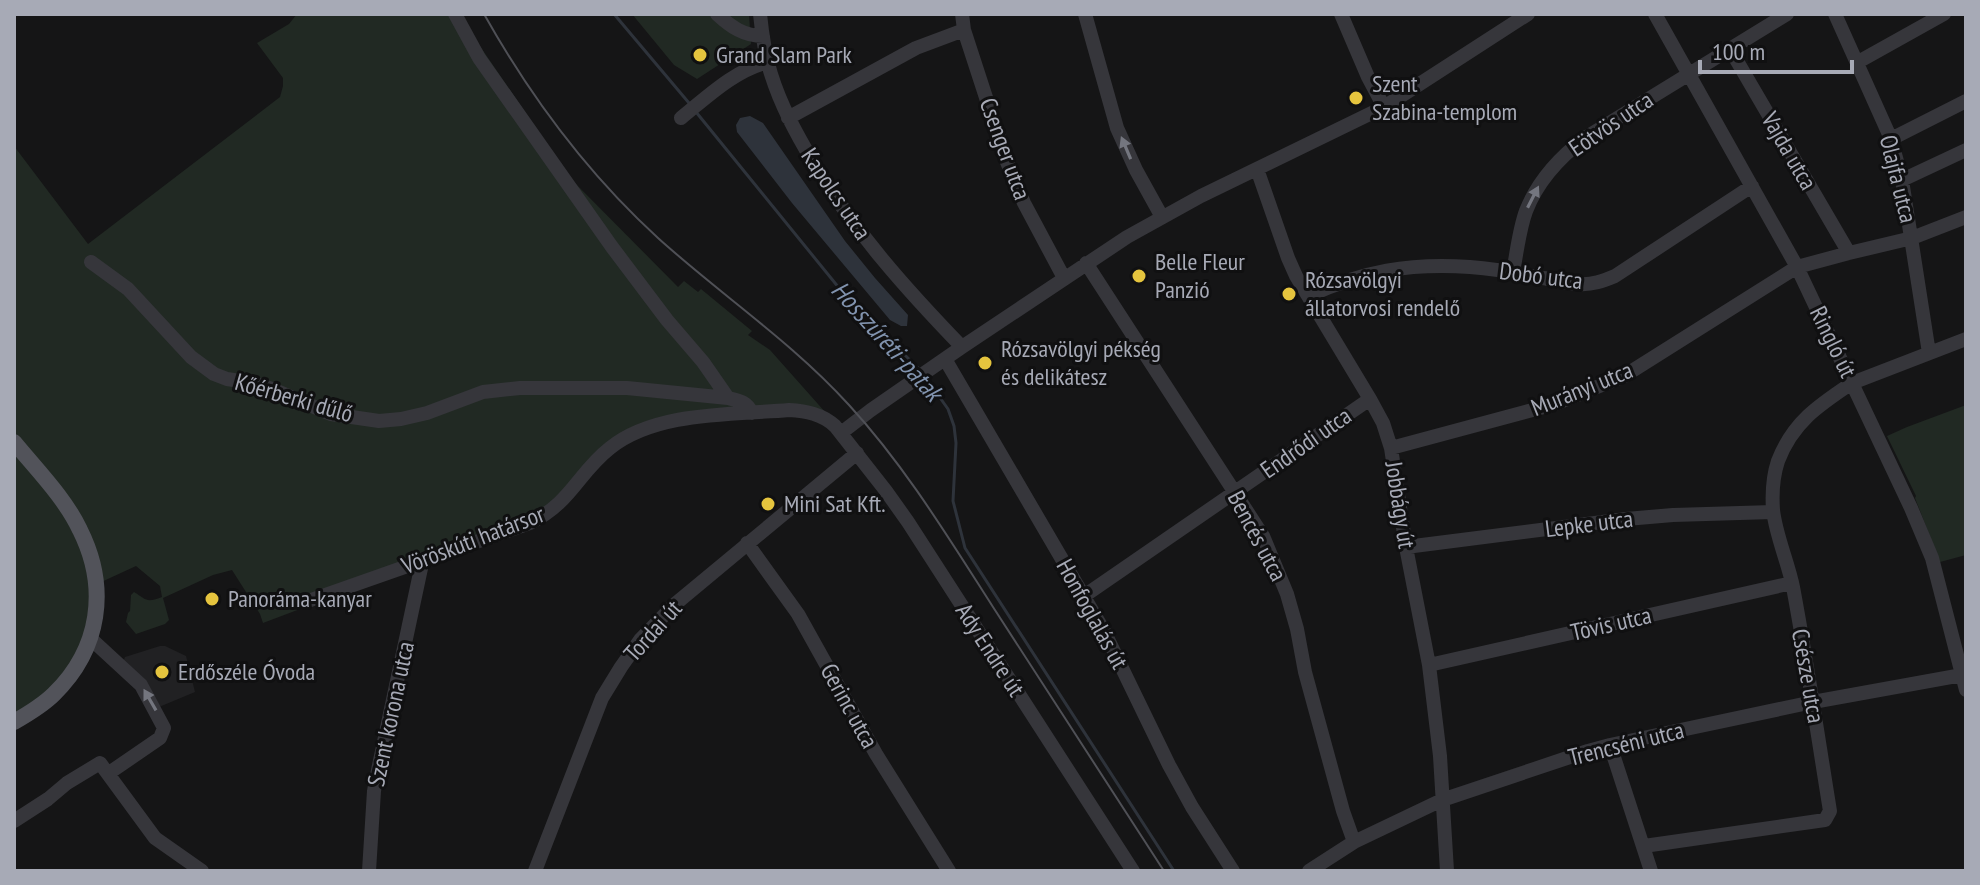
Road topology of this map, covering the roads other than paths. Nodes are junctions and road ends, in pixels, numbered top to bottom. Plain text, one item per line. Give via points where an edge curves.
1 (455, 14) edge
2 (717, 14) edge
3 (760, 14) edge
4 (962, 14) edge
5 (1085, 14) edge
6 (1341, 14) edge
7 (1528, 14) edge
8 (1655, 14) edge
9 (1787, 14) edge
10 (1835, 14) edge
11 (1944, 14) edge
12 (964, 30) junction
13 (763, 36) junction
14 (1730, 49) junction
15 (768, 62) junction
16 (1858, 62) junction
17 (1688, 73) junction
18 (1966, 101) edge
19 (1384, 107) junction
20 (684, 116) dead end
21 (788, 118) junction
22 (1891, 139) junction
23 (1966, 150) edge
24 (1257, 169) junction
25 (1902, 180) junction
26 (1752, 186) junction
27 (1162, 217) junction
28 (1966, 217) edge
29 (1912, 238) junction
30 (1849, 253) junction
31 (91, 262) dead end
32 (1086, 263) junction
33 (1797, 267) junction
34 (1513, 272) junction
35 (1064, 278) junction
36 (1308, 296) junction
37 (1966, 339) edge
38 (962, 347) junction
39 (1929, 353) junction
40 (945, 359) junction
41 (1852, 383) junction
42 (728, 398) junction
43 (1370, 399) junction
44 (752, 413) junction
45 (841, 433) junction
46 (14, 442) edge
47 (1391, 448) junction
48 (857, 453) junction
49 (1235, 492) junction
50 (1773, 512) junction
51 (747, 543) junction
52 (1406, 547) junction
53 (423, 559) junction
54 (1792, 583) junction
55 (1084, 596) junction
56 (308, 601) dead end
57 (90, 638) junction
58 (1429, 665) junction
59 (1962, 675) junction
60 (1966, 690) edge
61 (1813, 702) junction
62 (14, 722) edge
63 (1610, 745) junction
64 (109, 773) junction
65 (1442, 800) junction
66 (14, 821) edge
67 (1354, 842) junction
68 (1644, 846) junction
69 (202, 871) edge
70 (369, 871) edge
71 (535, 871) edge
72 (949, 871) edge
73 (1133, 871) edge
74 (1233, 871) edge
75 (1309, 871) edge
76 (1447, 871) edge
77 (1651, 871) edge

1 - 42 street, Kőérberki dűlő via 479,58 612,247
2 - 13 street via 738,31
3 - 13 street, Kapolcs utca
4 - 12 street, Csenger utca
27 -> 5 street via 1117,128
6 - 19 street
7 - 19 street
8 - 17 street, Ringló út
9 - 14 street, Eötvös utca
10 - 16 street, Olajfa utca
11 - 16 street
12 - 21 street via 916,48
12 - 35 street, Csenger utca via 1007,162
13 - 15 street, Kapolcs utca
14 - 17 street, Eötvös utca
14 - 30 street, Vajda utca
15 - 20 street via 742,72
15 - 21 street, Kapolcs utca
16 - 22 street, Olajfa utca
17 - 26 street, Ringló út
34 -> 17 street, Eötvös utca via 1526,211 1564,154
18 - 22 street
19 - 24 street
21 - 38 street, Kapolcs utca via 861,234
22 - 25 street, Olajfa utca
23 - 25 street
24 - 27 street
24 - 36 street, Jobbágy út via 1288,258
25 - 29 street, Olajfa utca
26 - 33 street, Ringló út
26 - 34 street, Dobó utca via 1600,282 1578,285
27 - 32 street
28 - 29 street, Murányi utca
29 - 30 street, Murányi utca
29 - 39 street, Olajfa utca
30 - 33 street, Murányi utca
31 - 42 street, Kőérberki dűlő via 128,289 191,357 214,374 272,389 331,414 401,419 483,392 520,388 627,388
32 - 35 street
32 - 49 street, Bencés utca
33 - 41 street, Ringló út
33 - 47 street, Murányi utca via 1624,376 1555,404
34 - 36 street, Dobó utca via 1401,267
35 - 38 street
36 - 43 street, Jobbágy út
37 - 39 street, Csésze utca
38 - 40 street
39 - 41 street, Csésze utca
40 - 45 street
40 - 55 street, Honfoglalás út
41 - 50 street, Csésze utca via 1796,427 1778,463
41 - 59 street, Ringló út via 1926,541
42 - 44 street, Kőérberki dűlő via 748,405
43 - 47 street, Jobbágy út
43 - 49 street, Endrődi utca
44 - 45 street, Vöröskúti határsor via 802,410 829,421
44 - 53 street, Vöröskúti határsor via 690,418 632,434 603,455 545,516
45 - 48 street, Ady Endre út
46 - 57 main road via 63,502 85,541 96,584
47 - 52 street, Jobbágy út
48 - 51 street, Tordai út
48 - 73 street, Ady Endre út via 908,522
49 - 55 street, Endrődi utca
49 - 67 street, Bencés utca via 1263,536 1287,594
50 - 52 street, Lepke utca via 1626,519
50 - 54 street, Csésze utca
51 - 71 street, Tordai út via 652,626 621,667 602,698
51 - 72 street, Gerinc utca via 798,614
52 - 58 street, Jobbágy út
53 - 56 street, Vöröskúti határsor
53 - 70 street, Szent korona utca via 374,791
54 - 58 street, Tövis utca
54 - 61 street, Csésze utca
55 - 74 street, Honfoglalás út via 1169,765
57 - 62 main road via 53,695
64 -> 57 street via 160,738 164,728 145,690
58 - 65 street, Jobbágy út
59 - 60 street, Ringló út
59 - 61 street, Trencséni utca
61 - 63 street, Trencséni utca
61 - 68 street, Csésze utca via 1830,811 1825,820
63 - 65 street, Trencséni utca
63 - 68 street
64 - 66 street via 96,764
64 - 69 street via 150,833
65 - 67 street, Trencséni utca
65 - 76 street, Jobbágy út
67 - 75 street, Trencséni utca
68 - 77 street

